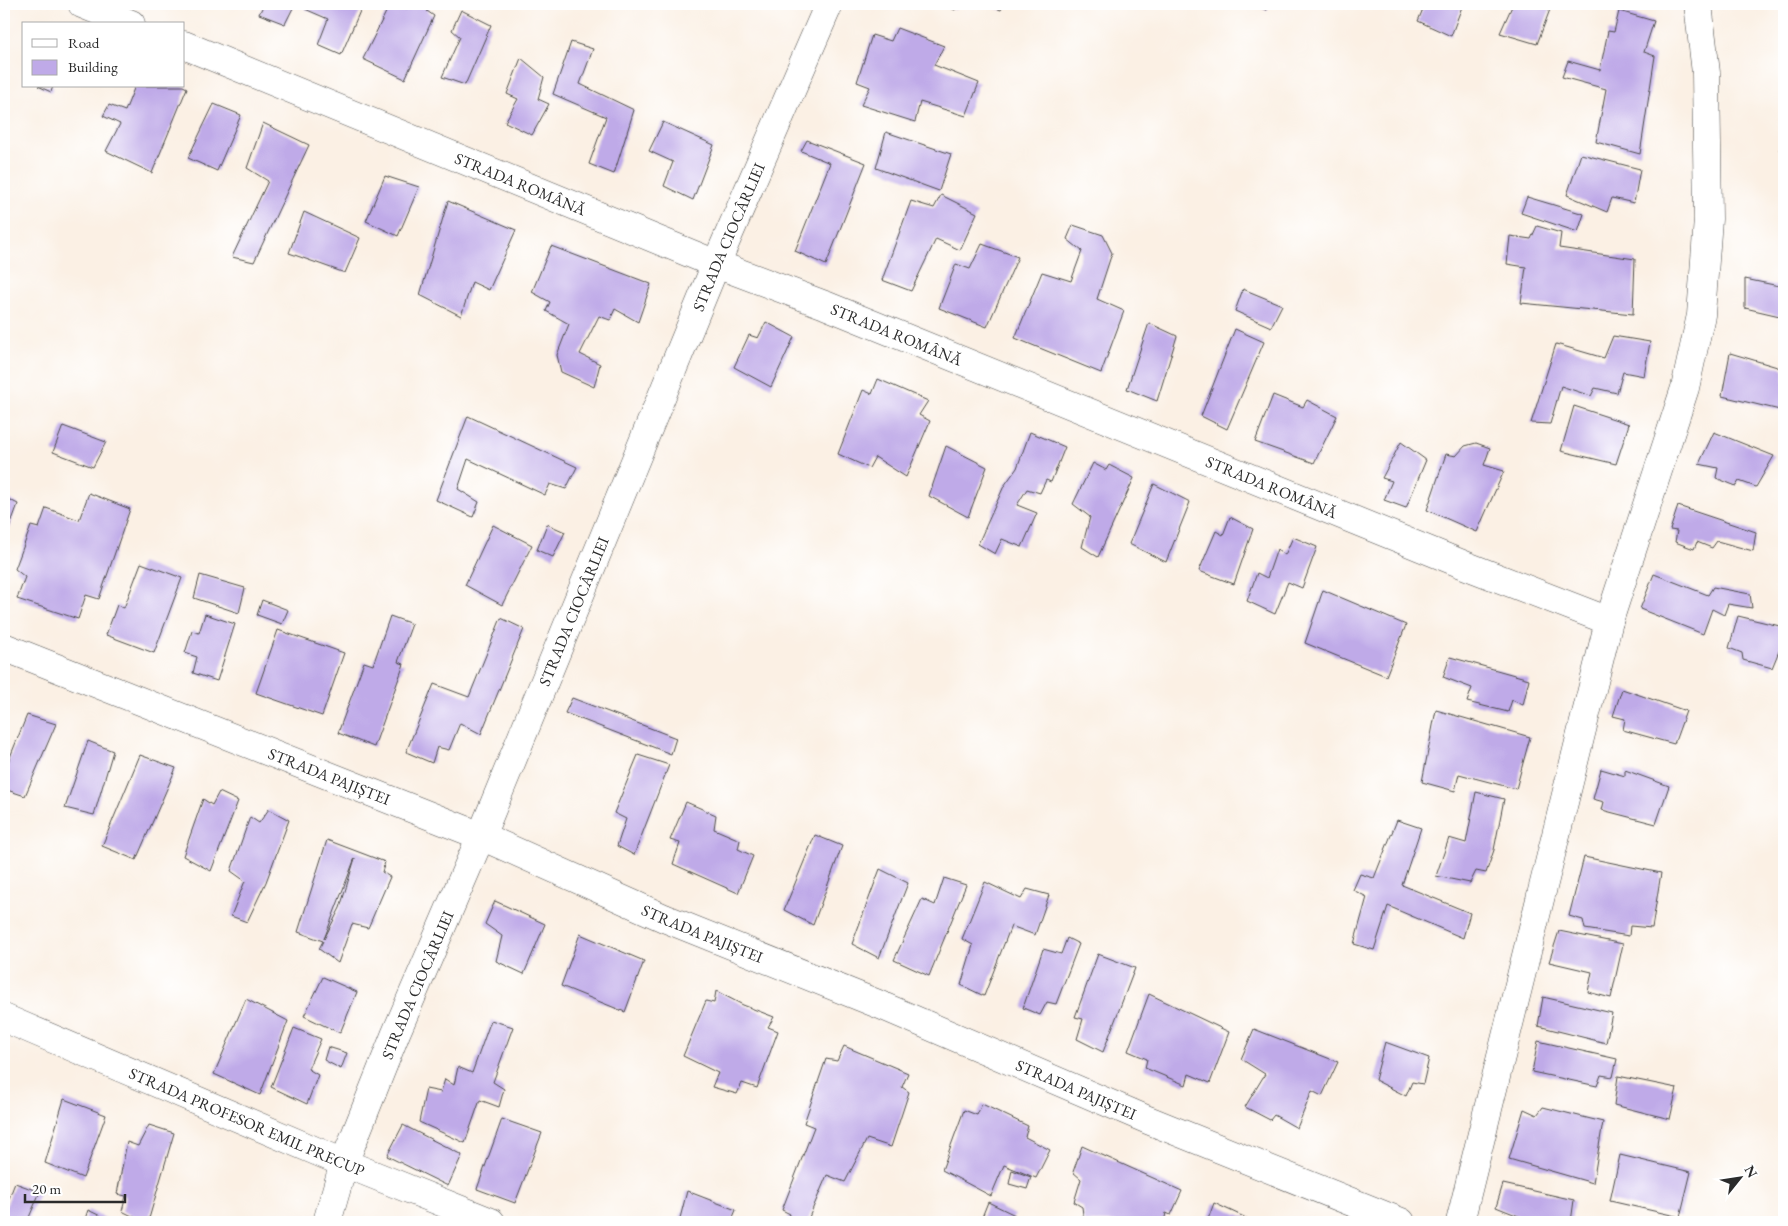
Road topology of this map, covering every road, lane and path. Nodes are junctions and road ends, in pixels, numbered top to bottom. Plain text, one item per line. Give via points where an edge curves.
1 (82, 4) edge
2 (829, 4) edge
3 (1698, 4) edge
4 (126, 22) edge
5 (185, 45) edge
6 (716, 264) junction
7 (1609, 621) junction
8 (4, 647) edge
9 (480, 836) junction
10 (4, 1018) edge
11 (344, 1163) junction
12 (327, 1222) edge
13 (491, 1222) edge
14 (1401, 1222) edge
15 (1460, 1222) edge

1 - 4 street
2 - 6 street, STRADA CIOCÂRLIEI
3 - 7 street via 1706,73 1708,219 1701,315 1685,388
5 - 6 street, STRADA ROMÂNĂ
6 - 7 street, STRADA ROMÂNĂ
6 - 9 street, STRADA CIOCÂRLIEI
7 - 15 street
8 - 9 street, STRADA PAJIȘTEI
9 - 11 street, STRADA CIOCÂRLIEI
9 - 14 street, STRADA PAJIȘTEI via 664,918
10 - 11 street, STRADA PROFESOR EMIL PRECUP
11 - 12 street, STRADA CIOCÂRLIEI
11 - 13 street, STRADA PROFESOR EMIL PRECUP

